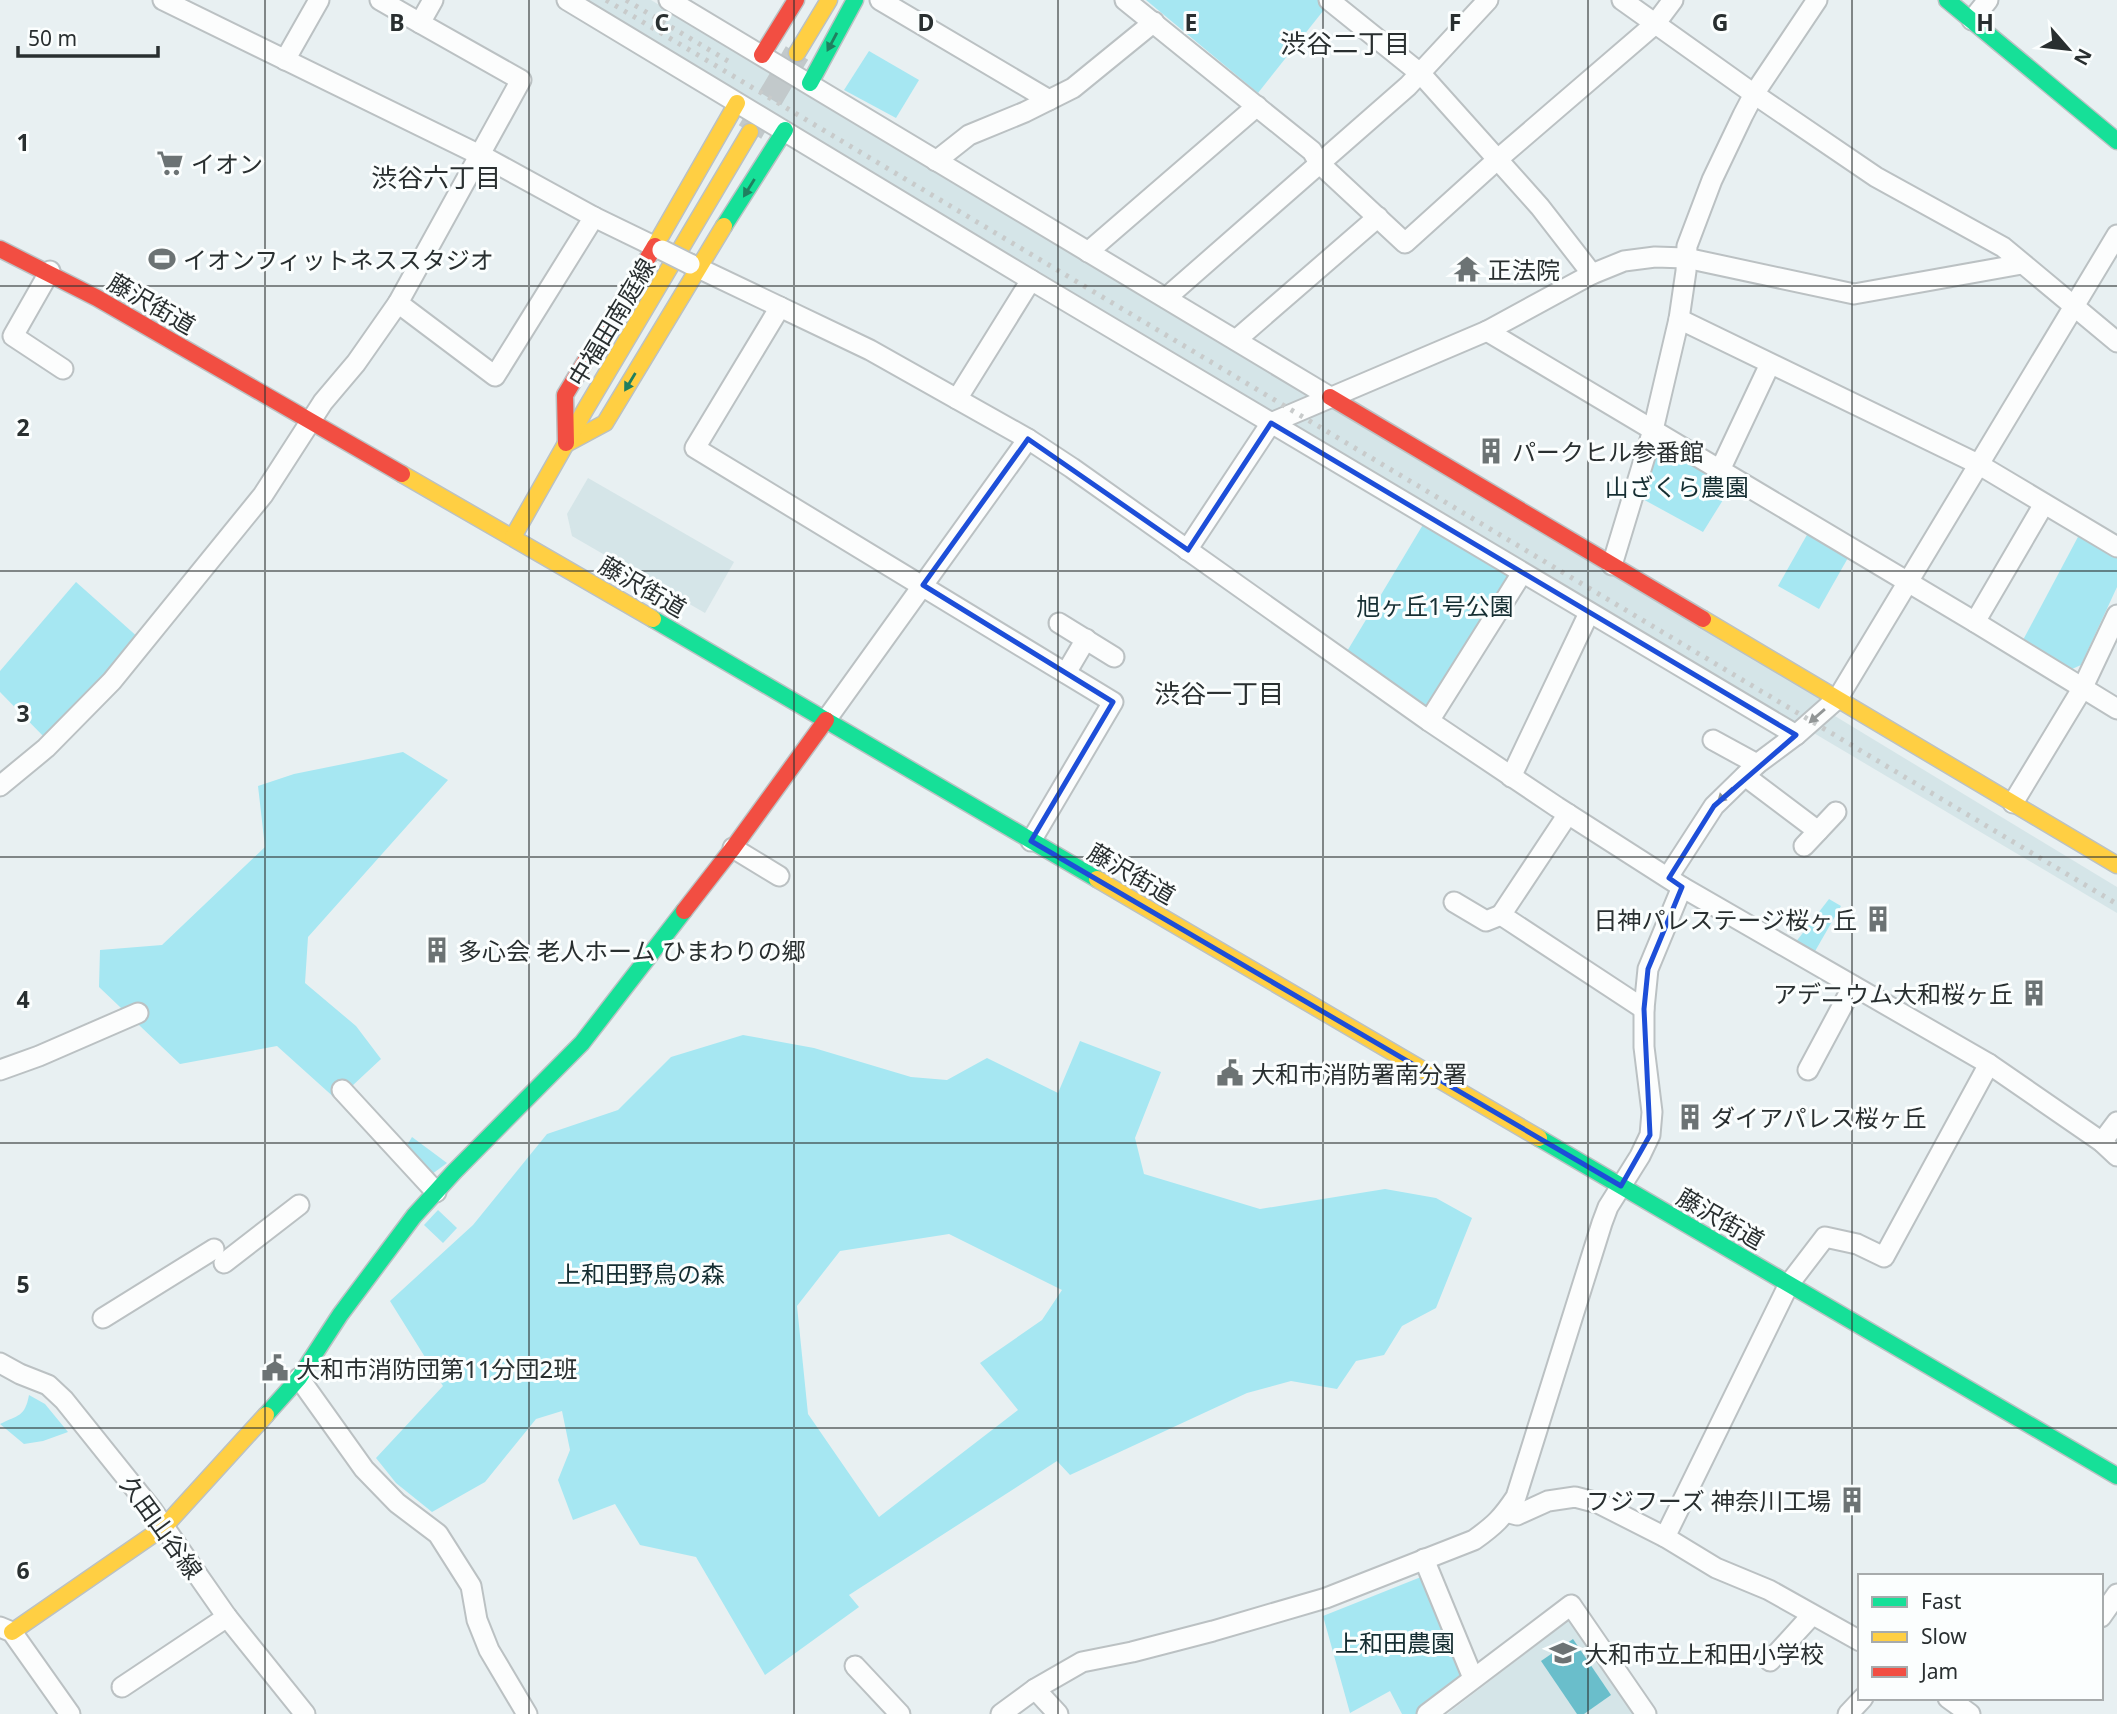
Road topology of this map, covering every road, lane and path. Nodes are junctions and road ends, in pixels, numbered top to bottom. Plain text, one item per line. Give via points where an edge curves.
1 (163, 0) edge
2 (319, 0) edge
3 (380, 0) edge
4 (433, 0) edge
5 (567, 0) edge
6 (668, 0) edge
7 (796, 0) edge
8 (829, 0) edge
9 (855, 0) edge
10 (880, 0) edge
11 (1125, 0) edge
12 (1488, 0) edge
13 (1622, 0) edge
14 (1673, 0) edge
15 (1817, 0) edge
16 (1947, 0) edge
17 (1987, 0) edge
18 (1340, 3) edge
19 (1972, 20) junction
20 (420, 23) junction
21 (1154, 23) junction
22 (1656, 24) junction
23 (797, 53) tunnel mouth
24 (762, 55) junction
25 (285, 60) junction
26 (1421, 74) junction
27 (810, 83) junction
28 (1754, 94) junction
29 (1049, 100) junction
30 (737, 103) junction
31 (1257, 106) junction
32 (785, 130) junction
33 (750, 132) tunnel mouth
34 (2117, 141) edge
35 (479, 156) junction
36 (1498, 159) junction
37 (936, 161) junction
38 (1319, 163) junction
39 (594, 217) junction
40 (1378, 217) junction
41 (2117, 235) edge
42 (0, 248) edge
43 (658, 248) junction
44 (1088, 252) junction
45 (1686, 258) junction
46 (2022, 264) junction
47 (694, 266) junction
48 (50, 271) junction
49 (1592, 274) junction
50 (1031, 280) junction
51 (1166, 298) junction
52 (398, 303) junction
53 (780, 307) junction
54 (2073, 307) junction
55 (1679, 319) junction
56 (1486, 331) junction
57 (1236, 341) junction
58 (2117, 342) edge
59 (1770, 364) junction
60 (63, 369) dead end
61 (1330, 397) junction
62 (957, 399) junction
63 (311, 421) junction
64 (1271, 423) junction
65 (1653, 430) junction
66 (1028, 439) junction
67 (566, 444) junction
68 (1978, 464) junction
69 (1720, 470) junction
70 (2044, 504) junction
71 (513, 537) junction
72 (2117, 547) edge
73 (1187, 550) junction
74 (1612, 565) junction
75 (1522, 573) junction
76 (1908, 582) junction
77 (923, 585) junction
78 (1589, 613) junction
79 (2117, 615) edge
80 (1975, 622) junction
81 (1059, 623) dead end
82 (1086, 639) junction
83 (1114, 657) dead end
84 (1066, 673) junction
85 (2082, 689) junction
86 (1838, 698) junction
87 (2117, 709) edge
88 (826, 720) junction
89 (1429, 721) junction
90 (1796, 735) junction
91 (1713, 740) dead end
92 (1751, 770) junction
93 (1511, 777) junction
94 (0, 786) edge
95 (2013, 803) junction
96 (1836, 812) dead end
97 (1568, 814) junction
98 (1818, 831) junction
99 (1031, 841) junction
100 (1804, 846) dead end
101 (733, 848) junction
102 (2117, 865) edge
103 (779, 876) dead end
104 (1675, 882) junction
105 (1454, 902) dead end
106 (1501, 915) junction
107 (1853, 986) junction
108 (1644, 1009) junction
109 (138, 1013) dead end
110 (1989, 1064) junction
111 (0, 1070) edge
112 (1808, 1070) dead end
113 (342, 1090) dead end
114 (2117, 1122) edge
115 (2102, 1142) junction
116 (2117, 1156) edge
117 (1621, 1186) junction
118 (436, 1192) junction
119 (299, 1205) dead end
120 (1789, 1284) junction
121 (103, 1318) dead end
122 (0, 1363) edge
123 (299, 1378) junction
124 (2117, 1476) edge
125 (1506, 1512) junction
126 (164, 1527) junction
127 (1665, 1537) junction
128 (1424, 1559) junction
129 (2117, 1594) edge
130 (2103, 1614) edge
131 (1812, 1615) junction
132 (227, 1617) junction
133 (6, 1629) edge
134 (1858, 1640) edge
135 (1770, 1661) dead end
136 (855, 1666) dead end
137 (1473, 1678) junction
138 (122, 1687) dead end
139 (1035, 1689) junction
140 (1861, 1700) edge
141 (1951, 1700) edge
142 (70, 1714) edge
143 (305, 1714) edge
144 (527, 1714) edge
145 (900, 1714) edge
146 (1001, 1714) edge
147 (1058, 1714) edge
148 (1427, 1714) edge
149 (1646, 1714) edge
150 (1848, 1714) edge
151 (1970, 1714) edge

1 - 25 street
2 - 25 street
3 - 20 street
4 - 20 street
5 - 30 street
6 - 24 street
7 - 24 main road
8 - 23 main road
9 -> 27 main road
10 - 29 street
11 - 21 street
12 - 26 street
13 - 22 street
14 - 22 street
15 - 28 street
16 - 19 main road
17 - 19 street
18 - 26 street
19 - 34 main road
20 - 35 street via 521,80
21 - 29 street via 1073,88
21 - 31 street
22 - 28 street
22 - 36 street
24 - 27 street
25 - 35 street
26 - 36 street
26 - 38 street
27 - 37 street
28 - 45 street via 1712,180
28 - 46 street via 1875,177 2003,247
29 - 37 street via 969,135
30 - 32 street
30 - 43 main road
31 - 38 street via 1312,151
31 - 44 street
32 -> 47 main road
32 - 50 street
33 - 67 main road, 中福田南庭線
35 - 39 street
35 - 52 street
36 - 40 street via 1405,243
36 - 49 street
37 - 44 street
38 - 40 street
38 - 51 street
39 - 43 street
39 - 52 street via 495,376
40 - 57 street
41 - 54 street
42 - 48 main road, 藤沢街道
43 - 47 street, bridge
43 - 67 main road via 565,395
44 - 51 street
45 - 46 street via 1854,294
45 - 49 street via 1624,261
45 - 55 street
46 - 54 street
47 - 53 street
47 -> 67 main road via 605,423
48 - 60 street via 13,336
48 - 63 main road, 藤沢街道
49 - 56 street
50 - 62 street
50 - 64 street
51 - 57 street
52 - 63 street
53 - 62 street
53 - 77 street via 695,448
54 - 58 street
54 - 68 street
55 - 59 street
55 - 65 street
56 - 61 street
56 - 65 street
57 - 61 street
59 - 68 street
59 - 69 street
61 - 64 street
61 - 74 main road
62 - 66 street
63 - 71 main road, 藤沢街道
63 - 94 street via 256,504 112,681 46,748
64 - 73 street
64 - 75 street
65 - 69 street
65 - 74 street
66 - 73 street
66 - 77 street
67 - 71 main road, 中福田南庭線
68 - 70 street
68 - 76 street
69 - 76 street
70 - 72 street
70 - 80 street
71 - 88 main road, 藤沢街道
73 - 89 street
74 - 86 main road
75 - 78 street
75 - 89 street
76 - 80 street
76 - 86 street
77 - 84 street
77 - 88 street
78 - 90 street
78 - 93 street
79 - 85 street
80 - 85 street
81 - 82 street
82 - 83 street
82 - 84 street
84 - 99 street via 1113,702
85 - 87 street
85 - 95 street
86 -> 90 street
86 - 95 main road
88 - 99 main road, 藤沢街道
88 - 101 main road
89 - 93 street
90 - 92 street
91 - 92 street
92 - 98 street
92 -> 104 street via 1714,806
93 - 97 street
95 - 102 main road
96 - 98 street
97 - 104 street
97 - 106 street
98 - 100 street
99 - 117 main road, 藤沢街道
101 - 103 street
101 - 118 main road via 582,1044
104 - 107 street
104 - 108 street via 1648,969
105 - 106 street via 1486,921
106 - 108 street
107 - 110 street
107 - 112 street
108 - 117 street via 1650,1135
109 - 111 street
110 - 115 street
110 - 120 street via 1884,1257 1857,1244 1825,1237
113 - 118 street
114 - 115 street
115 - 116 street
117 - 120 main road, 藤沢街道
117 - 125 street via 1602,1223 1516,1497
118 - 123 main road via 374,1268
119 - 121 street via 219,1256
120 - 124 main road, 藤沢街道
120 - 127 street
122 - 126 street, 久田山谷線 via 48,1385 64,1400
123 - 126 main road
123 - 144 street via 364,1469 397,1503 438,1534 471,1587 489,1650
125 - 127 street via 1517,1515 1548,1500 1575,1497 1598,1503
125 - 128 street via 1474,1540
126 - 132 street, 久田山谷線
126 - 133 main road
127 - 131 street via 1716,1569 1769,1590
128 - 137 street
128 - 139 street via 1326,1598 1213,1632 1082,1662
129 - 130 street
131 - 134 street
131 - 135 street
132 - 138 street
132 - 143 street, 久田山谷線
133 - 142 street
136 - 145 street
137 - 148 street
137 - 149 street via 1571,1605
139 - 146 street
139 - 147 street
140 - 150 street
141 - 151 street

